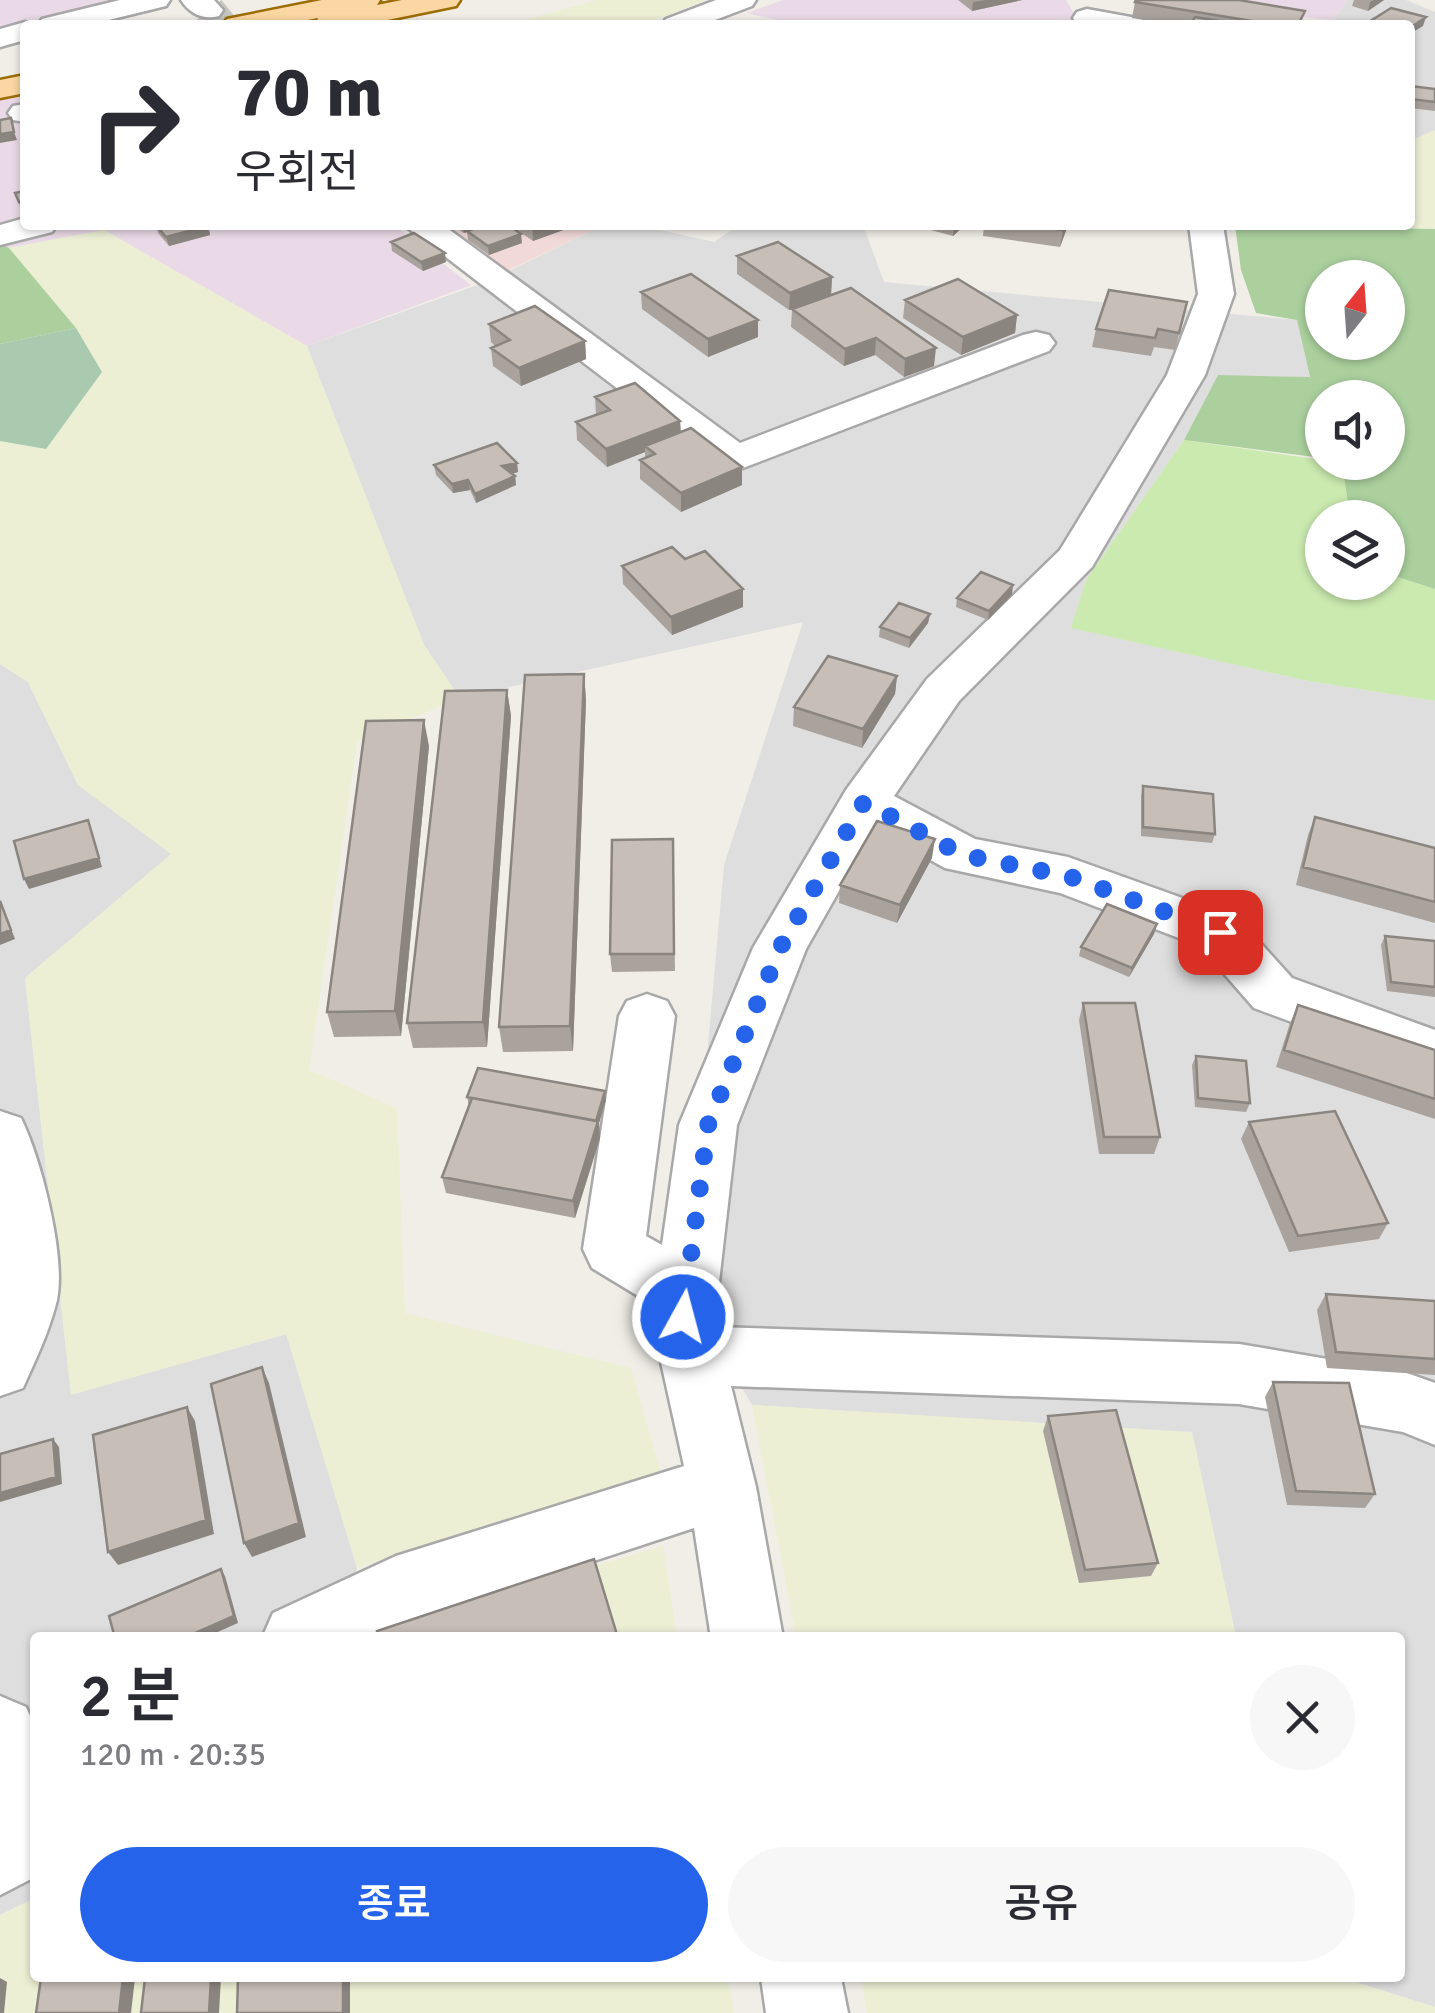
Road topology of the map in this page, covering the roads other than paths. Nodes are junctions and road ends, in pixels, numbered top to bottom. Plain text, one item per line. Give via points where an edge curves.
1 (156, 0) edge
2 (366, 0) edge
3 (446, 0) edge
4 (742, 0) edge
5 (1076, 11) edge
6 (73, 20) edge
7 (263, 20) edge
8 (346, 20) edge
9 (689, 20) edge
10 (1112, 20) edge
11 (429, 230) edge
12 (1228, 230) edge
13 (1209, 250) edge
14 (1036, 342) dead end
15 (864, 802) junction
16 (646, 1016) dead end
17 (1435, 1052) edge
18 (0, 1135) edge
19 (686, 1292) junction
20 (692, 1355) junction
21 (0, 1368) edge
22 (1435, 1414) edge
23 (722, 1487) junction
24 (311, 1632) edge
25 (745, 1632) edge
26 (0, 1732) edge
27 (30, 1806) edge
28 (30, 1831) edge
29 (0, 1856) edge
30 (802, 1982) edge
31 (807, 2013) edge

1 - 6 street
2 - 7 main road
3 - 8 main road
4 - 9 street
5 - 10 street
11 - 14 street via 735,459
12 - 13 street
13 - 15 street via 1216,294 1186,375 1077,558 944,690
15 - 17 street via 963,855 1068,876 1220,932 1273,993
15 - 19 street via 780,948 708,1125
16 - 19 street via 614,1248
18 - 21 street via 24,1227 26,1298
19 - 20 street via 683,1317
20 - 22 street via 1239,1374 1404,1402
20 - 23 street
23 - 24 street via 396,1592
23 - 25 street
26 - 27 street
28 - 29 street
30 - 31 street

